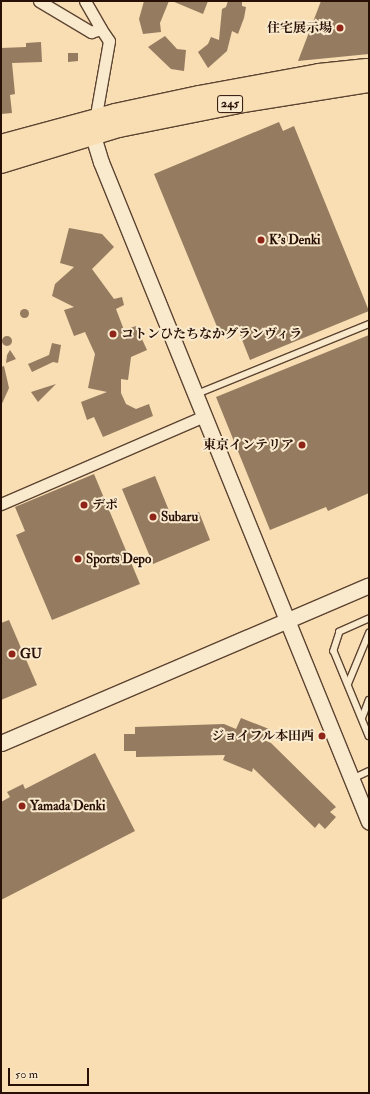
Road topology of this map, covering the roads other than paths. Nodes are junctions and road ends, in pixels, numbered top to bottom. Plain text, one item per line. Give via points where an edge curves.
1 (39, 1) edge
2 (85, 1) edge
3 (101, 28) junction
4 (369, 69) edge
5 (369, 82) edge
6 (94, 128) junction
7 (1, 145) edge
8 (1, 162) edge
9 (369, 324) edge
10 (196, 395) junction
11 (204, 416) junction
12 (1, 504) edge
13 (369, 585) edge
14 (369, 619) edge
15 (287, 620) junction
16 (369, 633) edge
17 (348, 684) junction
18 (369, 700) edge
19 (362, 718) junction
20 (369, 736) edge
21 (1, 743) edge
22 (369, 771) edge
23 (352, 779) junction
24 (369, 822) edge

1 - 3 street via 92,32
2 - 3 street
3 - 6 street via 108,41
4 - 6 highway, 245 via 319,74 206,94
5 - 6 highway, 245 via 243,102 119,128
6 - 7 highway, 245
6 - 8 highway, 245
6 - 10 street
9 - 10 lane
10 - 11 street
11 - 12 street
11 - 15 street
13 - 15 street
14 - 17 lane via 340,632 334,651
15 - 21 street
15 - 23 street
16 - 17 lane
17 - 19 lane
18 - 19 lane
19 - 20 lane
22 - 23 lane
23 - 24 street

